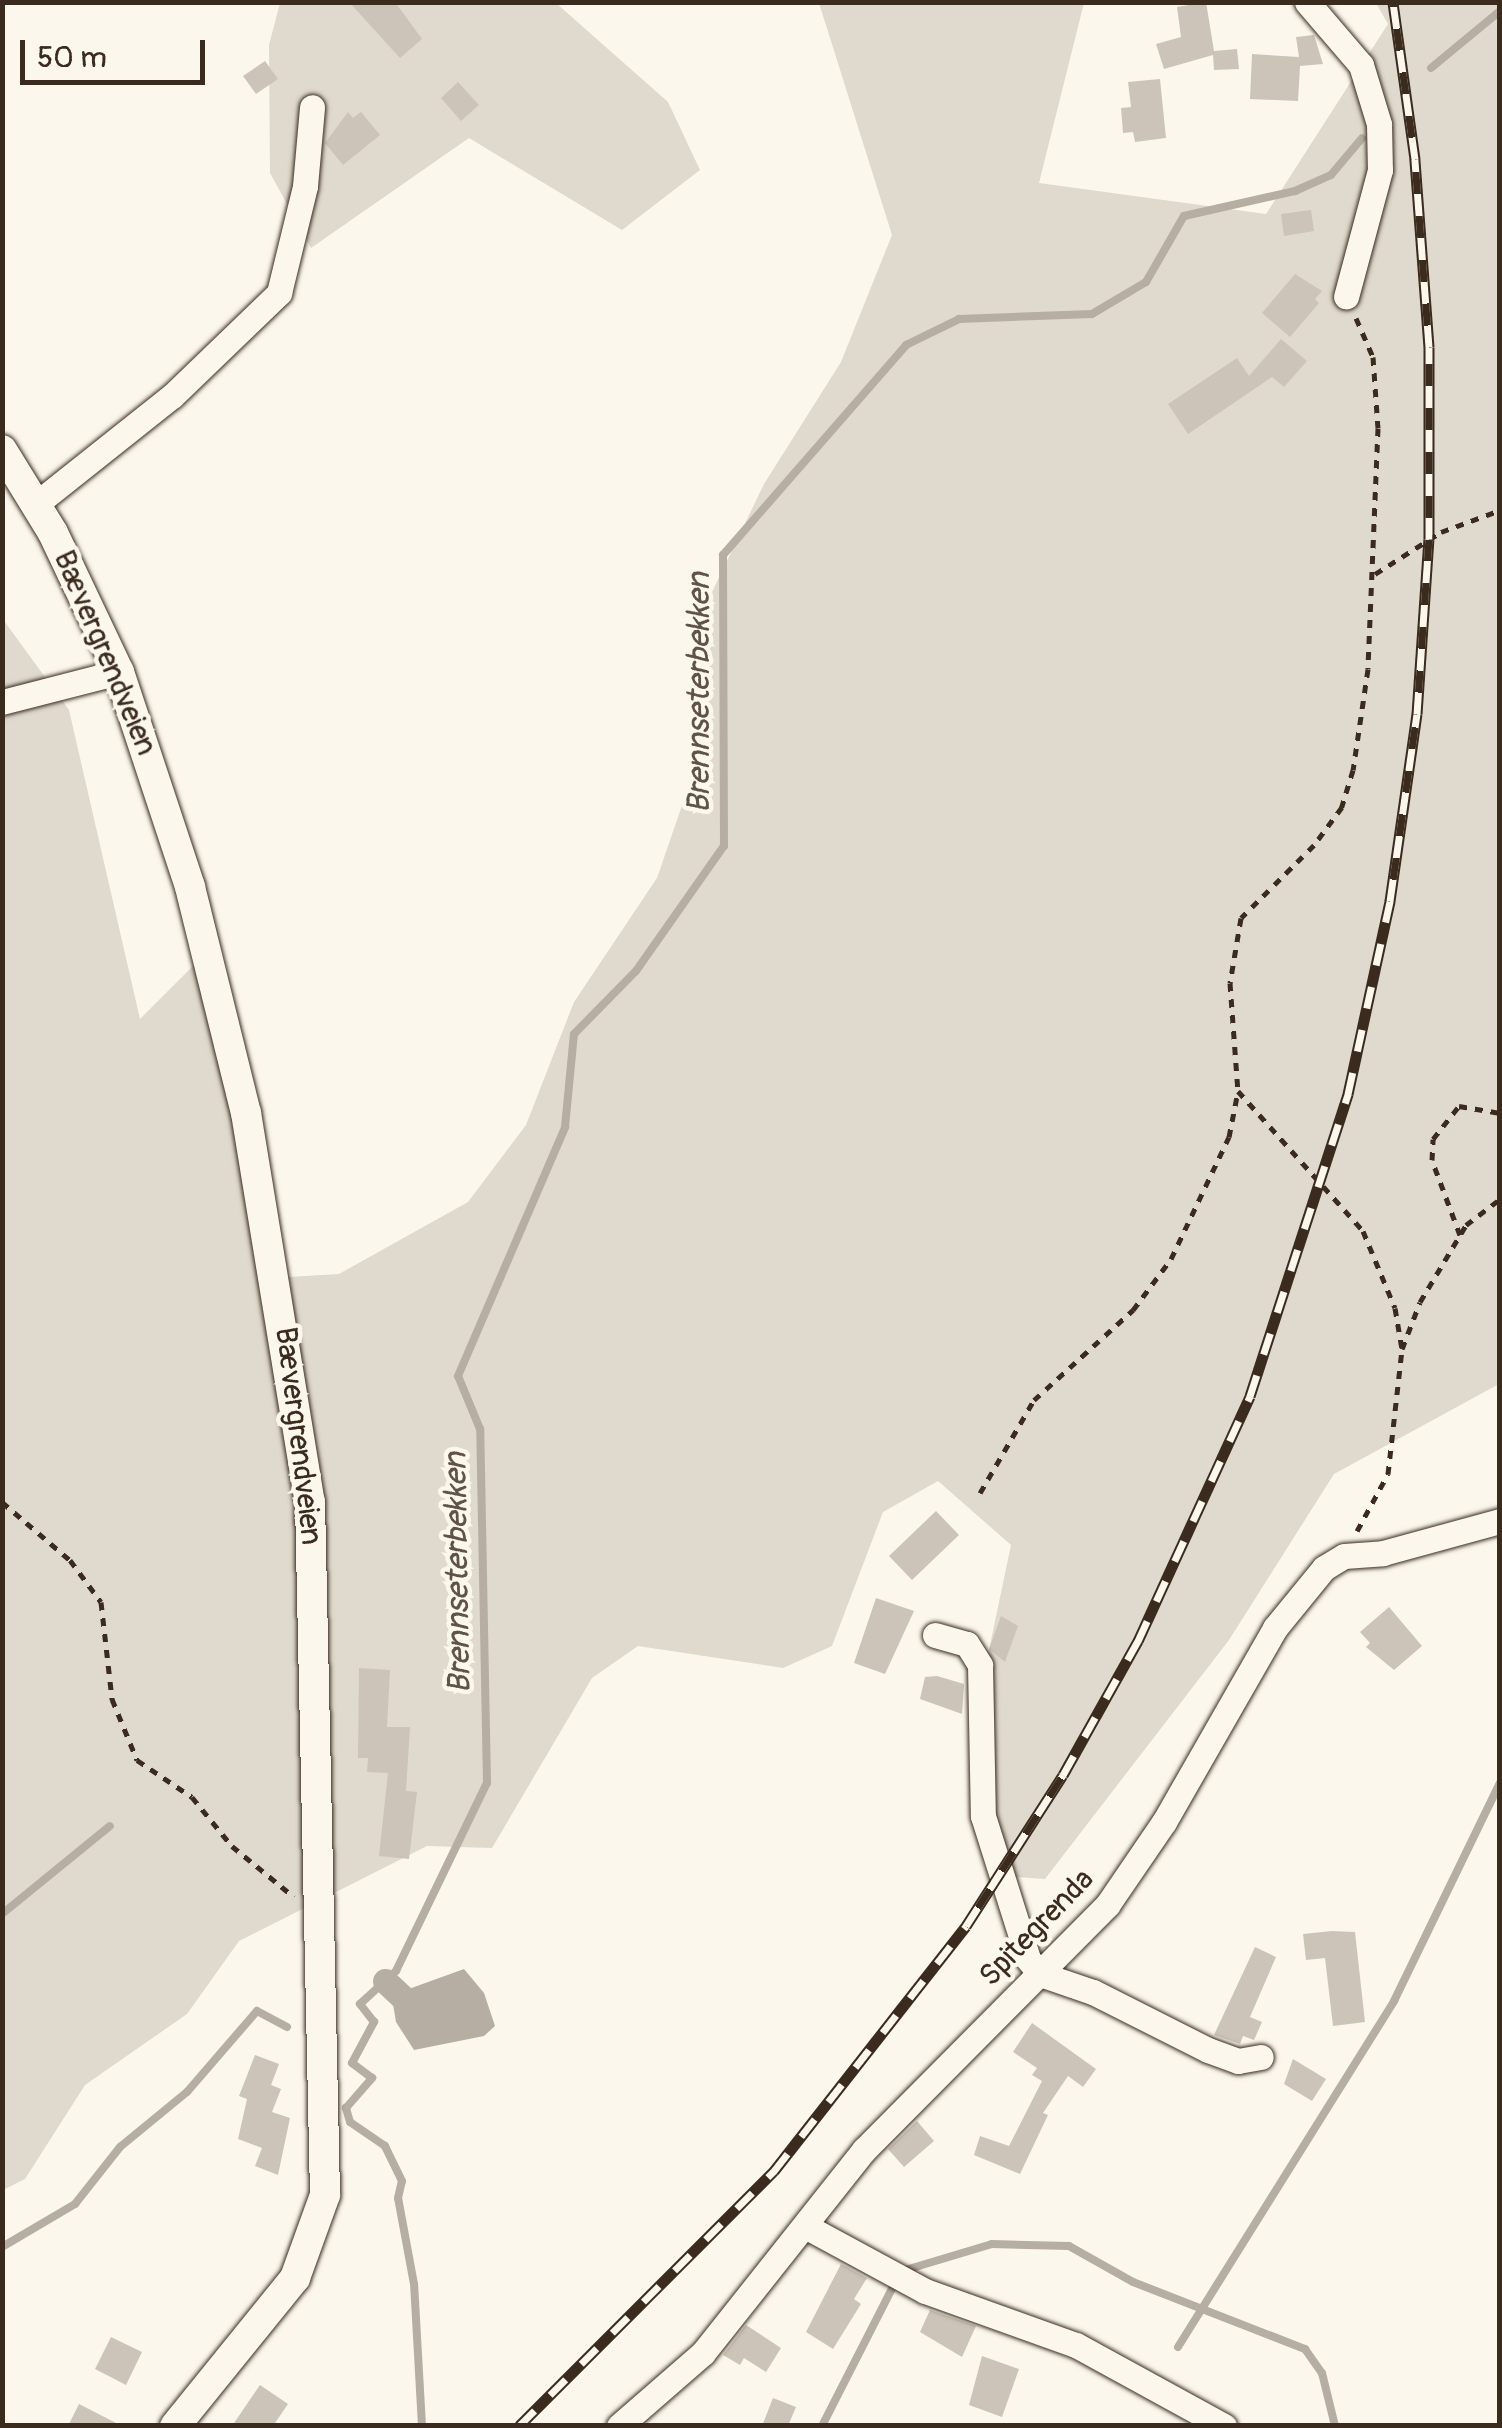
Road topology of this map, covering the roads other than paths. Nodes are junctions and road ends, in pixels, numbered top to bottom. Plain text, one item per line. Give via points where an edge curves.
1 (1307, 2) edge
2 (312, 106) dead end
3 (1346, 297) road end
4 (2, 450) edge
5 (36, 504) junction
6 (119, 672) junction
7 (2, 702) edge
8 (1500, 1521) edge
9 (935, 1635) dead end
10 (1040, 1974) junction
11 (1261, 2058) dead end
12 (805, 2226) junction
13 (176, 2426) edge
14 (619, 2426) edge
15 (1224, 2426) edge

1 - 3 street via 1361,65 1379,124 1380,170
2 - 5 street via 305,186 279,294 172,396
4 - 5 main road, Bævergrendveien
5 - 6 main road, Bævergrendveien
6 - 7 street
6 - 13 main road, Bævergrendveien via 216,980 303,1434 314,1559 327,2161 320,2222 274,2309
8 - 10 street, Spitegrenda via 1370,1556 1344,1556 1324,1568 1275,1628 1127,1880
9 - 10 street via 976,1651 989,1851 1028,1959
10 - 11 street via 1094,1992 1208,2050 1238,2060
10 - 12 street, Spitegrenda via 902,2108
12 - 14 street, Spitegrenda via 703,2353
12 - 15 street via 925,2291 1076,2345

